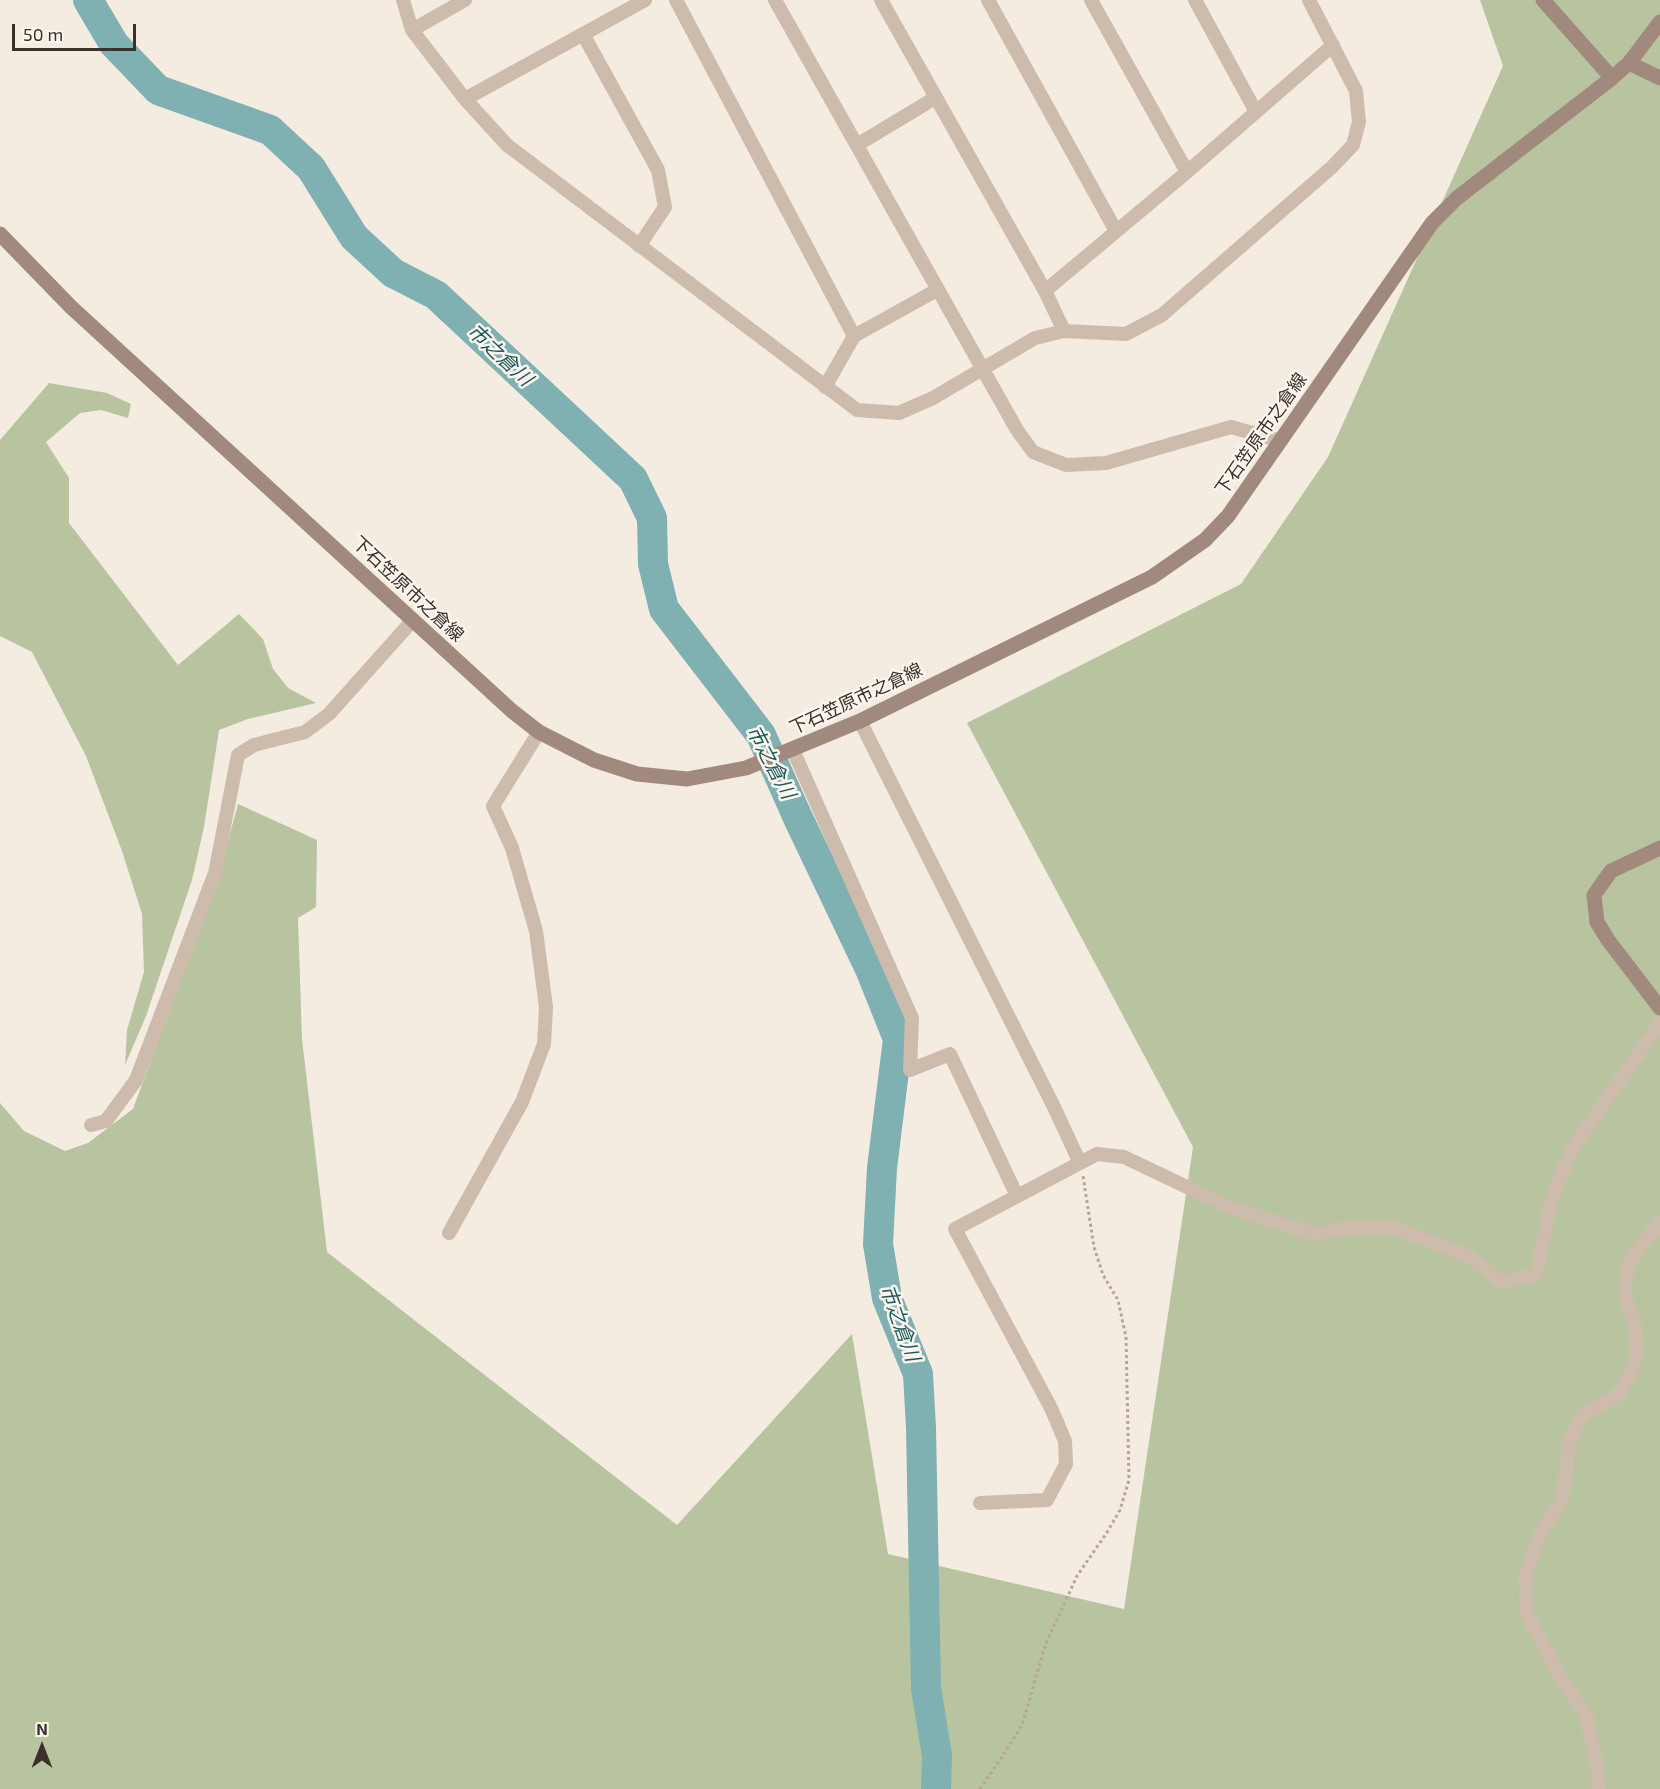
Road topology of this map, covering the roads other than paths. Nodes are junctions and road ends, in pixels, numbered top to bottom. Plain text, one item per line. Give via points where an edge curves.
1 (403, 0) edge
2 (465, 0) edge
3 (645, 0) edge
4 (676, 0) edge
5 (775, 0) edge
6 (881, 0) edge
7 (988, 0) edge
8 (1092, 0) edge
9 (1196, 0) edge
10 (1309, 0) edge
11 (1543, 0) edge
12 (1660, 22) edge
13 (412, 30) junction
14 (583, 34) junction
15 (1333, 45) junction
16 (1629, 63) junction
17 (1612, 78) junction
18 (1660, 78) edge
19 (935, 98) junction
20 (465, 99) junction
21 (1256, 112) junction
22 (858, 145) junction
23 (1187, 172) junction
24 (1116, 231) junction
25 (0, 234) edge
26 (639, 246) junction
27 (937, 290) junction
28 (1045, 291) junction
29 (1064, 331) junction
30 (854, 336) junction
31 (983, 368) junction
32 (825, 387) junction
33 (1281, 441) junction
34 (413, 620) junction
35 (860, 721) junction
36 (539, 732) junction
37 (793, 750) junction
38 (1660, 848) edge
39 (1660, 1008) edge
40 (1660, 1023) edge
41 (91, 1125) dead end
42 (1080, 1163) junction
43 (1017, 1196) junction
44 (1660, 1223) edge
45 (449, 1233) dead end
46 (980, 1503) dead end
47 (1599, 1789) edge

1 - 13 street
2 - 13 street
3 - 14 street
4 - 30 street
5 - 22 street
6 - 19 street
7 - 24 street
8 - 23 street
9 - 21 street
10 - 15 street
11 - 17 main road
12 - 16 main road, 下石笠原市之倉線
13 - 20 street
14 - 20 street
14 - 26 street via 658,170 665,207
15 - 21 street
15 - 29 street via 1356,91 1359,122 1353,145 1162,315 1126,334
16 - 17 main road, 下石笠原市之倉線
16 - 18 main road
17 - 33 main road, 下石笠原市之倉線 via 1457,198 1432,223
19 - 22 street
19 - 28 street
20 - 26 street via 507,145
21 - 23 street
22 - 27 street
23 - 24 street
24 - 28 street
25 - 34 main road, 下石笠原市之倉線 via 71,308
26 - 32 street
27 - 30 street
27 - 31 street
28 - 29 street
29 - 31 street via 1035,338
30 - 32 street
31 - 32 street via 899,413 857,410
31 - 33 street via 1017,430 1034,452 1066,465 1106,463 1231,428
33 - 35 main road, 下石笠原市之倉線 via 1228,516 1205,540 1152,577
34 - 36 main road, 下石笠原市之倉線
34 - 41 street via 329,714 305,732 254,745 238,755 215,873 136,1080 106,1121
35 - 37 main road, 下石笠原市之倉線
35 - 42 street
36 - 37 main road, 下石笠原市之倉線 via 594,760 637,774 687,780 746,768
36 - 45 street via 493,806 512,848 536,931 546,1006 544,1044 522,1102
37 - 43 street via 912,1018 910,1070 950,1054
38 - 39 main road via 1611,871 1594,895 1597,922
40 - 42 street via 1572,1149 1551,1201 1536,1275 1502,1282 1468,1256 1392,1227 1358,1227 1313,1234 1229,1207 1124,1157 1097,1154
42 - 43 street
43 - 46 street via 956,1229 1051,1408 1065,1441 1066,1464 1047,1500
44 - 47 street via 1627,1266 1625,1297 1635,1322 1632,1371 1619,1394 1581,1417 1568,1444 1561,1502 1540,1534 1525,1577 1527,1614 1559,1675 1586,1715

